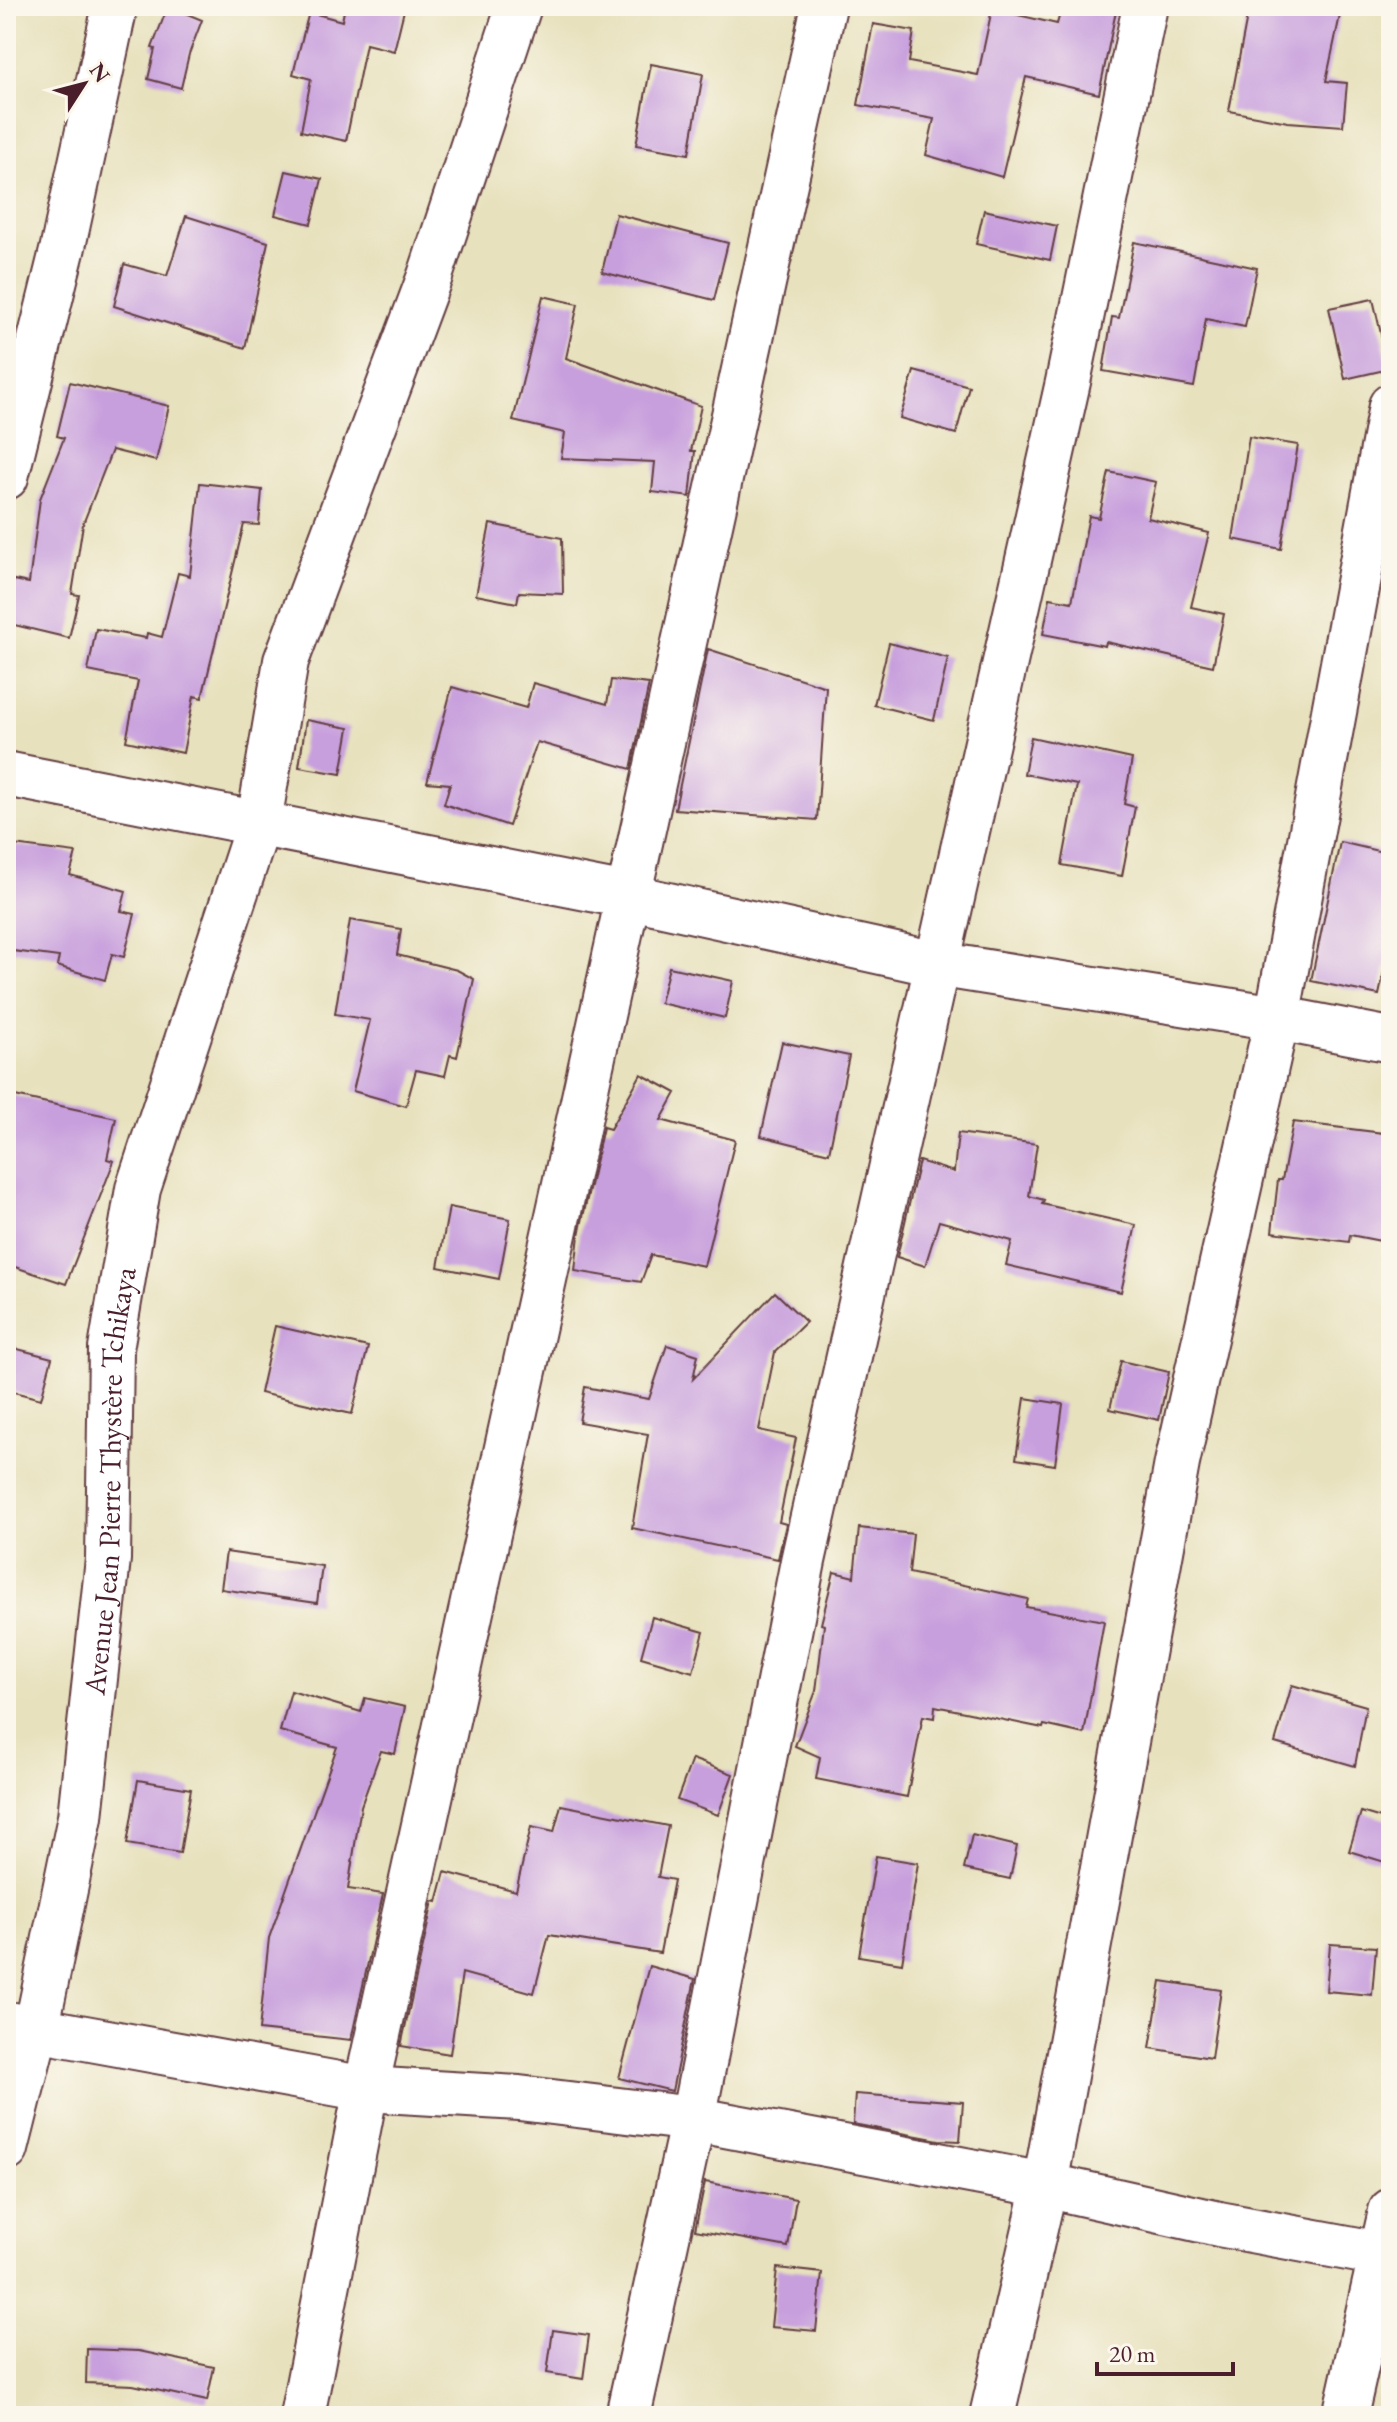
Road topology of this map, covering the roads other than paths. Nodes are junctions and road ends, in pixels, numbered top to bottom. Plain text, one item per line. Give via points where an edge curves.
1 (115, 6) edge
2 (519, 6) edge
3 (824, 6) edge
4 (1145, 6) edge
5 (1391, 406) edge
6 (6, 477) edge
7 (6, 774) edge
8 (259, 822) junction
9 (627, 896) junction
10 (936, 964) junction
11 (1277, 1018) junction
12 (1391, 1040) edge
13 (21, 2027) edge
14 (366, 2089) junction
15 (693, 2119) junction
16 (6, 2149) edge
17 (1045, 2185) junction
18 (1391, 2211) edge
19 (1387, 2255) edge
20 (302, 2416) edge
21 (628, 2416) edge
22 (992, 2416) edge
23 (1345, 2416) edge

1 - 6 street
2 - 8 street, Avenue Jean Pierre Thystère Tchikaya via 430,276 286,661
3 - 9 street
4 - 10 street via 1068,382
5 - 11 street
7 - 8 street
8 - 9 street
8 - 13 street, Avenue Jean Pierre Thystère Tchikaya via 138,1189 111,1349 108,1559 80,1817
9 - 10 street
9 - 14 street
10 - 11 street
10 - 15 street via 803,1561
11 - 12 street
11 - 17 street via 1177,1463
13 - 14 street
13 - 16 street, Avenue Jean Pierre Thystère Tchikaya
14 - 15 street via 519,2098
14 - 20 street
15 - 17 street
15 - 21 street
17 - 19 street
17 - 22 street
18 - 19 street
19 - 23 street

